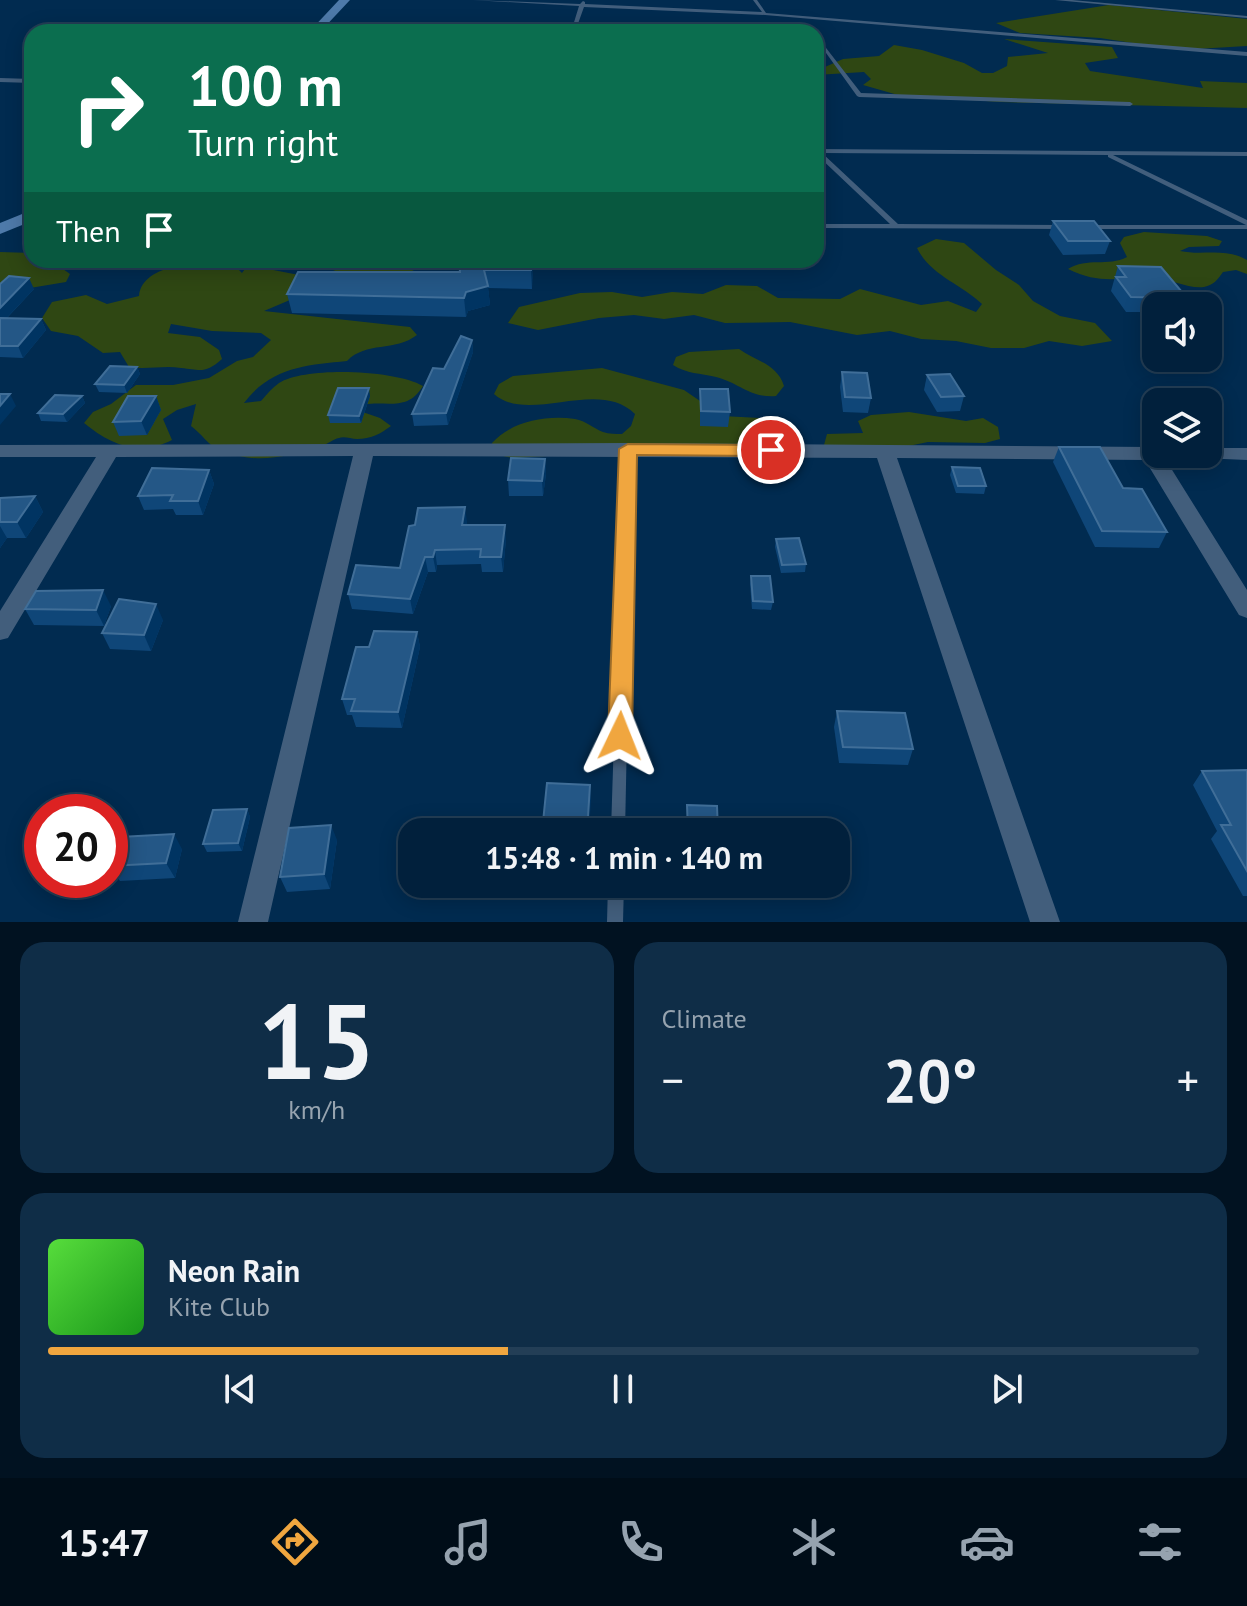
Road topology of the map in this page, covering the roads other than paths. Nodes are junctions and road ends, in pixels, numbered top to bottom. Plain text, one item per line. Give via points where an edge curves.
1 (345, 0) edge
2 (474, 0) edge
3 (755, 0) edge
4 (1057, 0) edge
5 (583, 2) edge
6 (765, 14) junction
7 (802, 17) junction
8 (1247, 17) edge
9 (322, 24) edge
10 (576, 24) edge
11 (807, 24) dead end
12 (824, 47) edge
13 (1247, 54) edge
14 (824, 55) edge
15 (830, 55) junction
16 (0, 80) edge
17 (24, 81) edge
18 (1130, 104) dead end
19 (824, 151) edge
20 (1247, 154) edge
21 (1108, 155) junction
22 (824, 158) edge
23 (24, 221) edge
24 (1247, 225) edge
25 (824, 226) edge
26 (896, 226) junction
27 (0, 229) edge
28 (628, 449) junction
29 (0, 451) edge
30 (885, 451) junction
31 (109, 452) junction
32 (364, 452) junction
33 (1142, 454) edge
34 (1222, 454) edge
35 (1247, 454) edge
36 (1161, 468) edge
37 (1247, 609) edge
38 (0, 631) edge
39 (618, 818) edge
40 (616, 898) edge
41 (253, 922) edge
42 (615, 922) edge
43 (1045, 922) edge

1 - 9 main road
2 - 5 lane
3 - 6 lane
4 - 8 lane
5 - 6 lane
5 - 10 lane
6 - 7 lane
7 - 11 lane
7 - 13 lane
12 - 15 lane
14 - 15 lane
15 - 18 lane via 859,95
16 - 17 lane
19 - 21 lane
20 - 21 lane
21 - 24 lane
22 - 26 lane
23 - 27 main road
24 - 26 lane
25 - 26 lane
28 - 30 street
28 - 32 street
28 - 39 lane
29 - 31 street
30 - 33 street
30 - 43 street
31 - 32 street
31 - 38 street
32 - 41 street
34 - 35 street
36 - 37 street
40 - 42 lane

